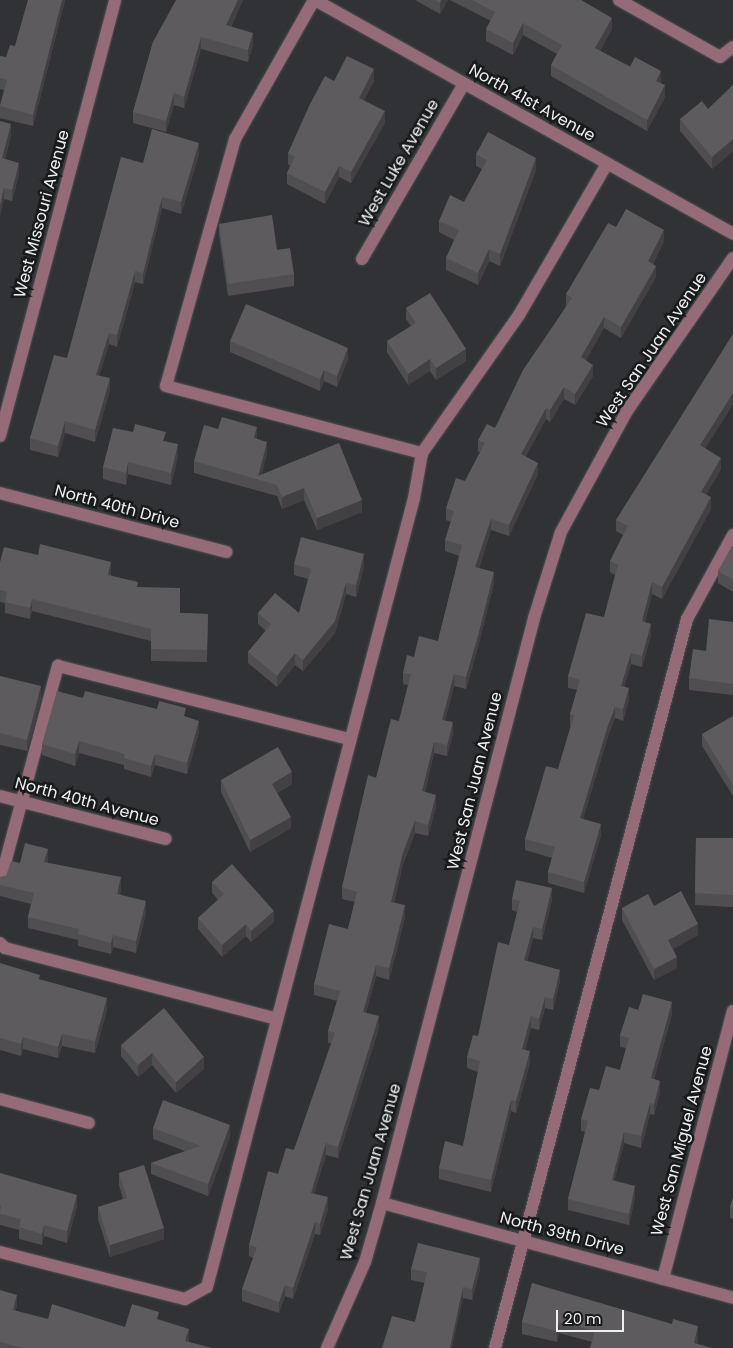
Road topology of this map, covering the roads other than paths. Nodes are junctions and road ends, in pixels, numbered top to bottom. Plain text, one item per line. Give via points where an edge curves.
1 (115, 0) edge
2 (314, 0) edge
3 (619, 0) edge
4 (733, 47) edge
5 (464, 84) junction
6 (607, 164) junction
7 (733, 234) edge
8 (733, 258) edge
9 (362, 259) dead end
10 (0, 436) edge
11 (422, 452) junction
12 (0, 493) edge
13 (733, 535) edge
14 (226, 552) dead end
15 (348, 739) junction
16 (0, 796) edge
17 (20, 801) junction
18 (166, 839) dead end
19 (0, 882) edge
20 (0, 943) edge
21 (733, 1011) edge
22 (277, 1019) junction
23 (0, 1099) edge
24 (89, 1122) dead end
25 (382, 1203) junction
26 (521, 1239) junction
27 (0, 1252) edge
28 (663, 1279) junction
29 (733, 1298) edge
30 (327, 1348) edge
31 (495, 1348) edge

1 - 10 street, West Missouri Avenue
2 - 5 street, North 41st Avenue
2 - 11 street via 235,140 166,386
3 - 4 street via 720,57
5 - 6 street, North 41st Avenue
5 - 9 street, West Luke Avenue
6 - 7 street, North 41st Avenue
6 - 11 street via 519,316
8 - 25 street, West San Juan Avenue via 627,411 561,532 534,618
11 - 15 street via 414,498
12 - 14 street, North 40th Drive
13 - 26 street via 687,619
15 - 17 street via 58,666
15 - 22 street
16 - 17 street, North 40th Avenue
17 - 18 street, North 40th Avenue
17 - 19 street
20 - 22 street via 5,948
21 - 28 street, West San Miguel Avenue
22 - 27 street via 207,1287 185,1299
23 - 24 street
25 - 26 street, North 39th Drive
25 - 30 street, West San Juan Avenue via 364,1262
26 - 28 street, North 39th Drive
26 - 31 street
28 - 29 street, North 39th Drive

